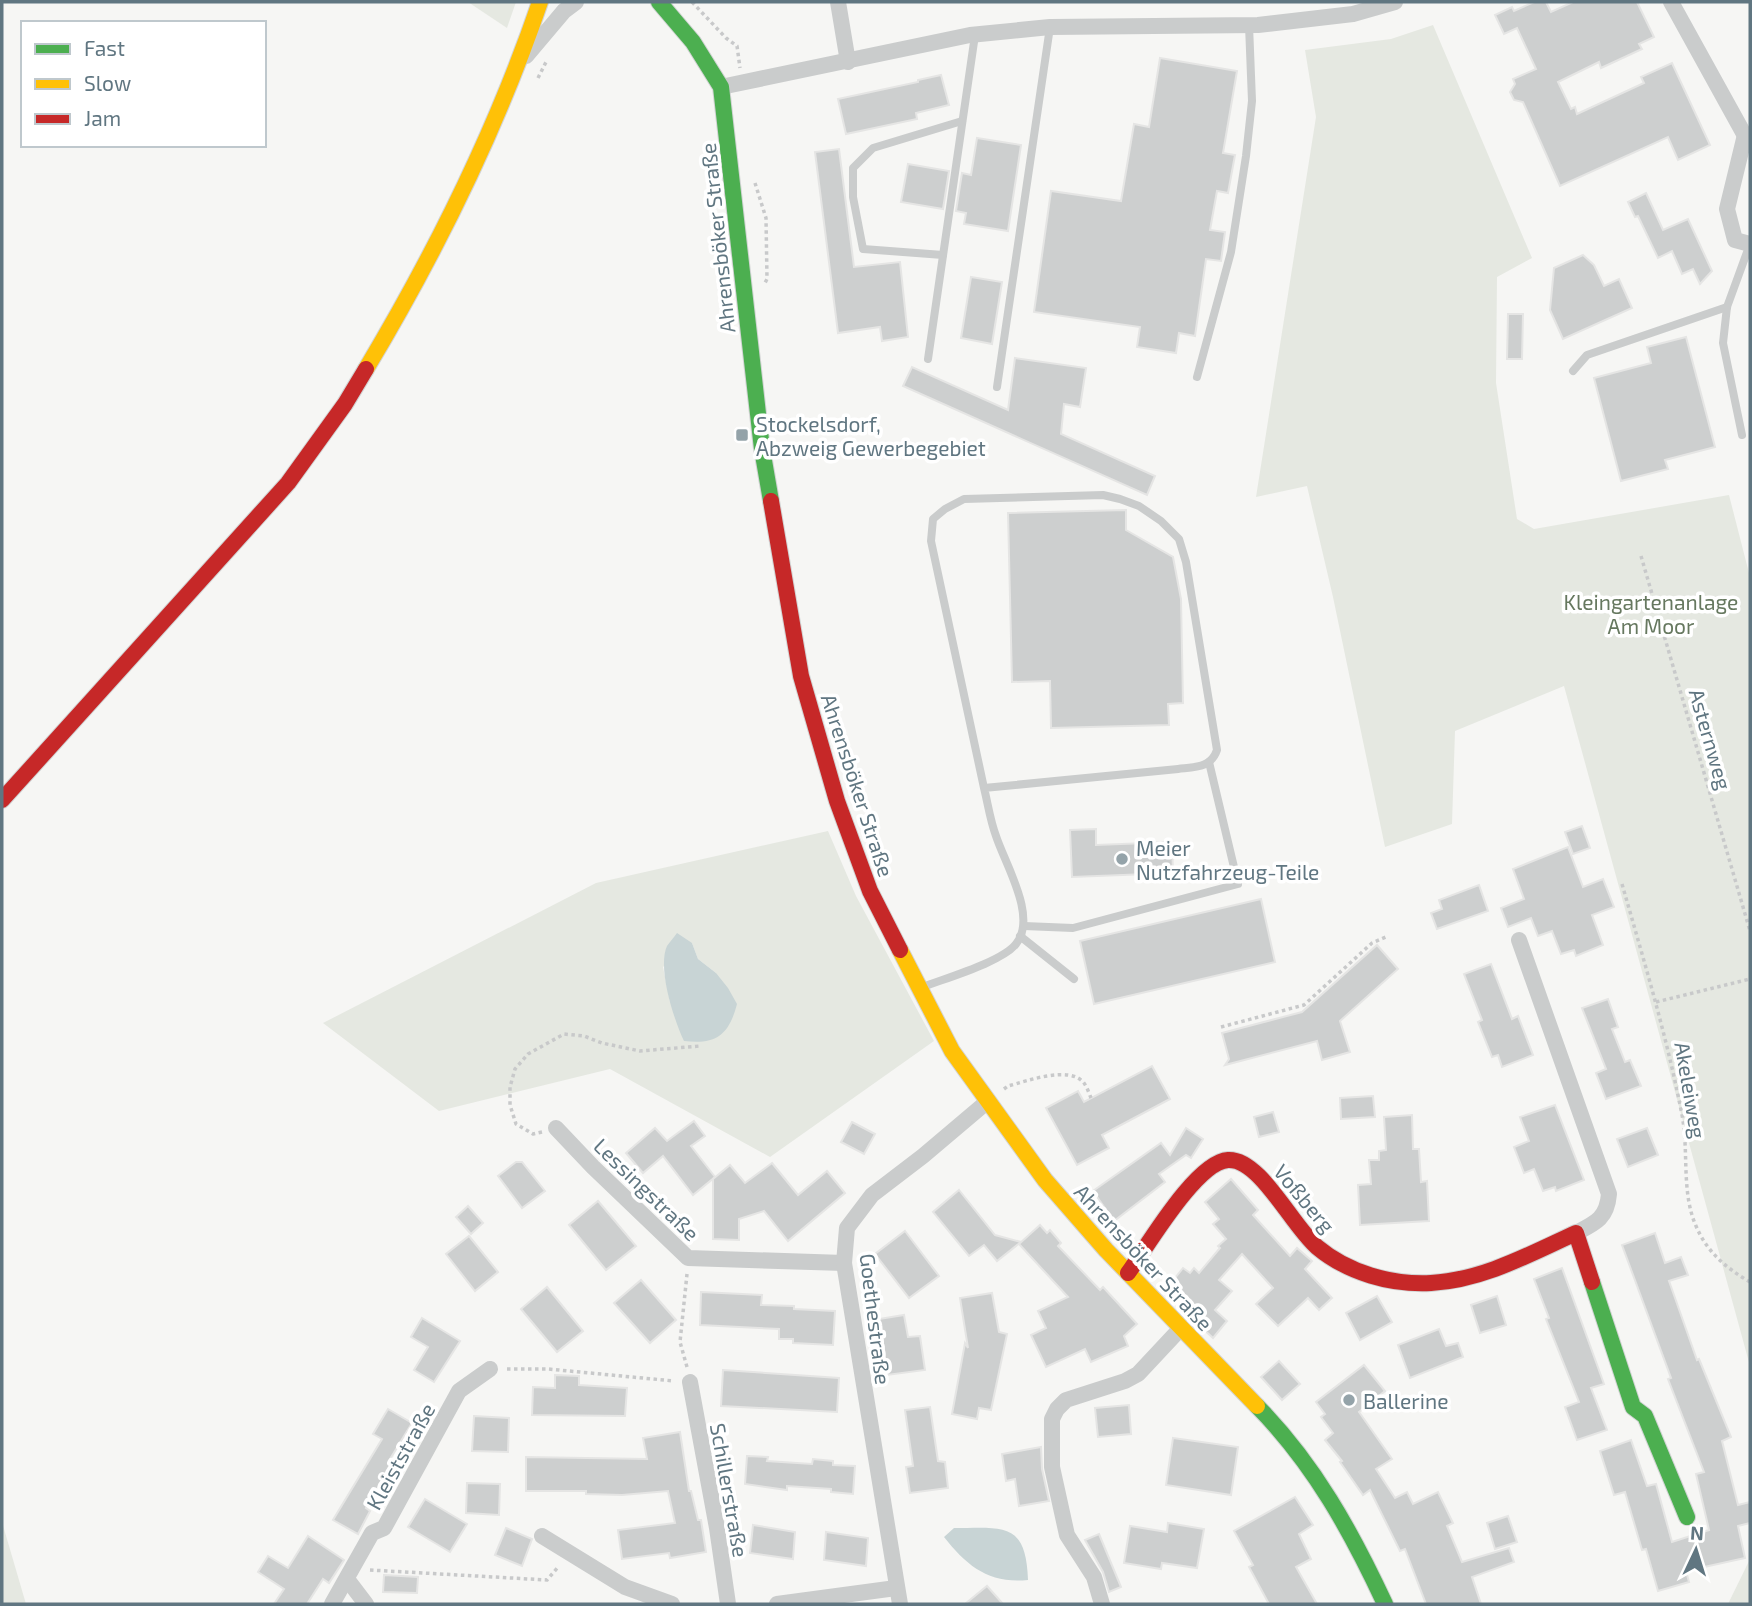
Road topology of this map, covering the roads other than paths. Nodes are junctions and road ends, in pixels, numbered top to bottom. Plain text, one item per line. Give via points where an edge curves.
1 (540, 2) edge
2 (576, 2) edge
3 (659, 2) edge
4 (838, 2) edge
5 (1395, 2) edge
6 (1671, 2) edge
7 (1249, 25) junction
8 (1050, 27) junction
9 (975, 35) junction
10 (848, 62) junction
11 (518, 66) junction
12 (721, 87) junction
13 (962, 121) junction
14 (1747, 140) edge
15 (1750, 244) edge
16 (943, 255) junction
17 (1727, 307) junction
18 (928, 359) dead end
19 (1573, 371) dead end
20 (1197, 377) dead end
21 (997, 387) dead end
22 (1742, 435) dead end
23 (1209, 762) junction
24 (984, 788) junction
25 (2, 800) edge
26 (1024, 926) junction
27 (1020, 936) junction
28 (1519, 940) dead end
29 (1074, 979) dead end
30 (920, 988) junction
31 (988, 1101) junction
32 (556, 1128) road end
33 (1576, 1233) junction
34 (844, 1263) junction
35 (1128, 1273) junction
36 (1181, 1328) junction
37 (490, 1369) road end
38 (690, 1382) road end
39 (1687, 1517) dead end
40 (542, 1536) dead end
41 (350, 1574) junction
42 (896, 1587) junction
43 (332, 1604) edge
44 (366, 1604) edge
45 (671, 1604) edge
46 (727, 1604) edge
47 (777, 1604) edge
48 (900, 1604) edge
49 (1102, 1604) edge
50 (1385, 1604) edge

1 - 11 street
2 - 11 street via 564,10
3 - 12 street, Ahrensböker Straße via 694,40
4 - 10 street
5 - 7 street via 1353,14
6 - 14 street
7 - 8 street
7 - 20 lane via 1252,101 1246,156 1231,252
8 - 9 street
8 - 21 lane
9 - 10 street
9 - 13 lane
10 - 12 street
11 - 25 street via 425,268 345,404 288,483
12 - 30 street, Ahrensböker Straße via 762,449 801,676 865,878
13 - 16 lane
13 - 16 lane via 873,148 853,168 853,197 863,249
14 - 15 street via 1727,209 1735,240
15 - 17 lane
16 - 18 lane
17 - 19 lane via 1587,355
17 - 22 lane via 1723,343
23 - 24 lane
23 - 24 lane via 1217,750 1179,539 1139,506 1102,495 964,499 933,519 931,541
23 - 26 lane via 1238,884 1073,928
24 - 26 lane via 993,827 1019,892
26 - 27 lane
27 - 29 lane
27 - 30 lane via 1017,944 997,958
28 - 33 street, Voßberg via 1609,1194 1608,1209 1597,1222
30 - 31 street, Ahrensböker Straße via 952,1051
31 - 34 street, Goethestraße via 872,1195 847,1228
31 - 35 street, Ahrensböker Straße via 1045,1180
32 - 34 street, Lessingstraße via 688,1258
33 - 35 street, Voßberg via 1478,1275 1430,1283 1390,1280 1359,1272 1322,1251 1259,1175 1231,1159 1213,1163 1195,1178
33 - 39 street via 1633,1407 1645,1416
34 - 42 street, Goethestraße
35 - 36 street, Ahrensböker Straße
36 - 49 street via 1138,1374 1066,1400 1052,1419 1052,1467 1067,1535 1094,1577
36 - 50 street, Ahrensböker Straße via 1264,1413 1314,1473 1357,1543
37 - 41 street, Kleiststraße via 459,1391 384,1528 372,1533
38 - 46 street, Schillerstraße
40 - 45 street via 625,1587
41 - 43 street, Kleiststraße
41 - 44 street
42 - 47 street
42 - 48 street, Goethestraße

